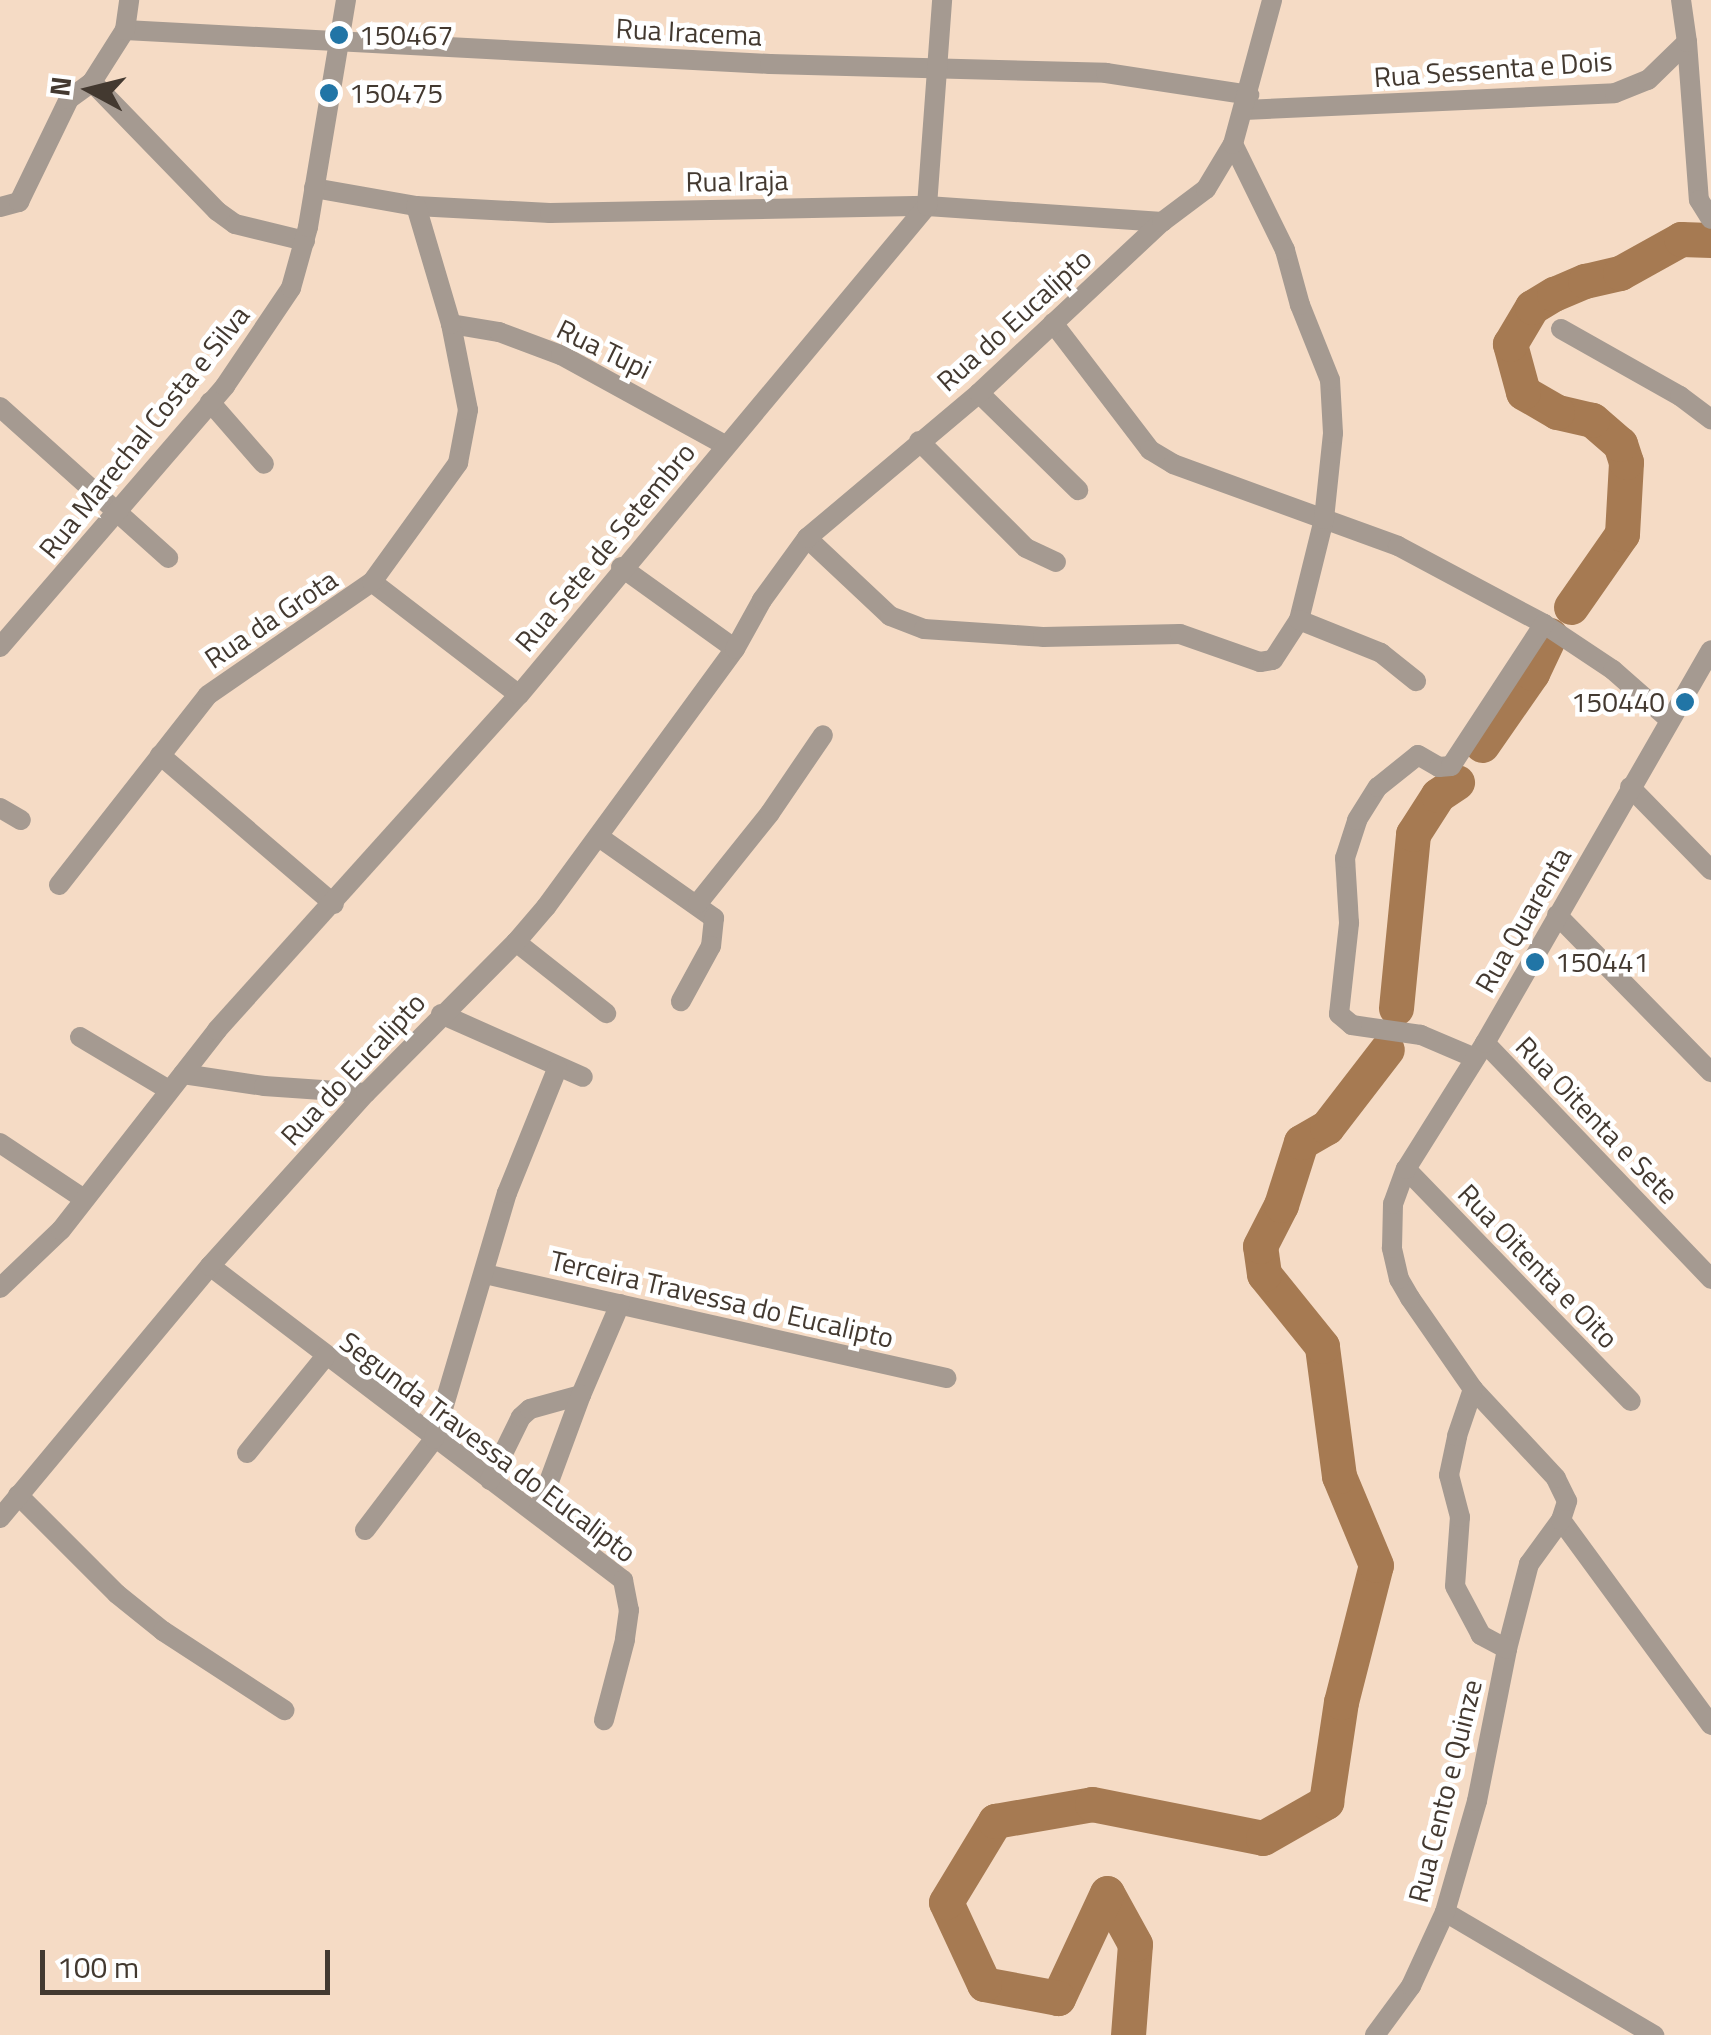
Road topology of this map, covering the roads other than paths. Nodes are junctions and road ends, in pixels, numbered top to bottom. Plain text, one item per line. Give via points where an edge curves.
1 (129, 0) edge
2 (346, 0) edge
3 (942, 0) edge
4 (1272, 0) edge
5 (1682, 0) edge
6 (125, 30) junction
7 (340, 42) junction
8 (1687, 42) junction
9 (939, 68) junction
10 (92, 82) junction
11 (1247, 102) junction
12 (1233, 144) junction
13 (314, 188) junction
14 (416, 206) junction
15 (927, 206) junction
16 (0, 207) edge
17 (1711, 219) edge
18 (1162, 222) junction
19 (305, 241) junction
20 (1053, 323) junction
21 (451, 324) junction
22 (1561, 329) dead end
23 (979, 392) junction
24 (210, 402) junction
25 (0, 407) edge
26 (1711, 419) edge
27 (918, 441) junction
28 (726, 445) junction
29 (264, 464) dead end
30 (1078, 490) dead end
31 (116, 514) junction
32 (1324, 519) junction
33 (808, 538) junction
34 (168, 558) dead end
35 (1056, 562) dead end
36 (621, 567) junction
37 (372, 582) junction
38 (1300, 620) junction
39 (1544, 624) junction
40 (0, 647) edge
41 (735, 649) junction
42 (1710, 654) edge
43 (1416, 681) dead end
44 (519, 695) junction
45 (1670, 720) junction
46 (824, 735) dead end
47 (160, 755) junction
48 (1630, 787) junction
49 (0, 808) edge
50 (21, 820) dead end
51 (599, 837) junction
52 (1711, 870) edge
53 (58, 885) dead end
54 (698, 903) junction
55 (334, 904) junction
56 (1557, 915) junction
57 (516, 942) junction
58 (681, 1001) dead end
59 (606, 1013) dead end
60 (441, 1014) junction
61 (80, 1038) dead end
62 (1480, 1051) junction
63 (557, 1069) junction
64 (1711, 1072) edge
65 (583, 1077) dead end
66 (176, 1082) junction
67 (366, 1094) junction
68 (0, 1143) edge
69 (1406, 1169) junction
70 (84, 1199) junction
71 (210, 1266) junction
72 (485, 1274) junction
73 (4, 1279) edge
74 (1711, 1279) edge
75 (620, 1304) junction
76 (325, 1357) junction
77 (946, 1378) dead end
78 (1473, 1389) junction
79 (581, 1395) junction
80 (1631, 1402) dead end
81 (434, 1439) junction
82 (247, 1454) dead end
83 (490, 1480) junction
84 (18, 1495) junction
85 (537, 1514) junction
86 (0, 1518) edge
87 (1561, 1520) junction
88 (365, 1530) dead end
89 (1507, 1649) junction
90 (284, 1710) dead end
91 (604, 1720) dead end
92 (1711, 1725) edge
93 (1445, 1912) junction
94 (1375, 2035) edge
95 (1654, 2035) edge

1 - 6 street
2 - 7 street, Rua Marechal Costa e Silva
3 - 9 street
4 - 11 street, Rua do Eucalipto
5 - 8 street
6 - 7 street, Rua Iracema
6 - 10 street
7 - 9 street, Rua Iracema
7 - 13 street, Rua Marechal Costa e Silva
8 - 11 street, Rua Sessenta e Dois via 1648,80 1615,94
8 - 17 street via 1699,200
9 - 11 street, Rua Iracema via 1106,73
9 - 15 street
10 - 16 street via 69,99 19,202
10 - 19 street via 217,211 235,224
11 - 12 street, Rua do Eucalipto
12 - 18 street, Rua do Eucalipto via 1206,189
12 - 32 street via 1285,250 1330,380 1333,433
13 - 14 street, Rua Iraja
13 - 19 street, Rua Marechal Costa e Silva
14 - 15 street, Rua Iraja via 550,213
14 - 21 street, Rua da Grota
15 - 18 street, Rua Iraja
15 - 28 street, Rua Sete de Setembro
18 - 20 street, Rua do Eucalipto
19 - 24 street, Rua Marechal Costa e Silva via 291,288
20 - 23 street, Rua do Eucalipto
20 - 32 street via 1150,450
21 - 28 street, Rua Tupi via 499,332 561,355
21 - 37 street, Rua da Grota via 468,410 458,463
22 - 26 street
23 - 27 street, Rua do Eucalipto
23 - 30 street
24 - 29 street
24 - 31 street, Rua Marechal Costa e Silva
25 - 31 street
27 - 33 street, Rua do Eucalipto
27 - 35 street via 1026,548
28 - 36 street, Rua Sete de Setembro
31 - 34 street
31 - 40 street, Rua Marechal Costa e Silva
32 - 38 street
32 - 39 street via 1398,546
33 - 38 street via 890,616 924,629 1180,634 1268,663
33 - 41 street, Rua do Eucalipto
36 - 41 street
36 - 44 street, Rua Sete de Setembro
37 - 44 street
37 - 47 street, Rua da Grota via 218,686
38 - 43 street via 1381,653
39 - 45 street
39 - 62 street via 1450,766 1415,756 1367,800 1345,858 1348,936 1339,1014 1352,1025
41 - 51 street, Rua do Eucalipto
42 - 45 street, Rua Quarenta
44 - 55 street, Rua Sete de Setembro
45 - 48 street, Rua Quarenta
46 - 54 street
47 - 53 street, Rua da Grota
47 - 55 street
48 - 52 street
48 - 56 street, Rua Quarenta
49 - 50 street
51 - 54 street
51 - 57 street, Rua do Eucalipto
54 - 58 street via 715,926
55 - 66 street, Rua Sete de Setembro
56 - 62 street, Rua Quarenta
56 - 64 street
57 - 59 street
57 - 60 street, Rua do Eucalipto
60 - 63 street
60 - 67 street, Rua do Eucalipto
61 - 66 street
62 - 69 street, Rua Quarenta
62 - 74 street, Rua Oitenta e Sete
63 - 65 street
63 - 72 street via 506,1193
66 - 67 street
66 - 70 street, Rua Sete de Setembro
67 - 71 street, Rua do Eucalipto
68 - 70 street
69 - 78 street, Rua Quarenta via 1390,1220 1399,1279
69 - 80 street, Rua Oitenta e Oito
70 - 73 street, Rua Sete de Setembro
71 - 76 street, Segunda Travessa do Eucalipto
71 - 84 street, Rua do Eucalipto
72 - 75 street, Terceira Travessa do Eucalipto
72 - 81 street
75 - 77 street, Terceira Travessa do Eucalipto
75 - 79 street
76 - 81 street, Segunda Travessa do Eucalipto
76 - 82 street
78 - 87 street via 1563,1489
78 - 89 street, Rua Cento e Quinze via 1449,1476 1460,1518 1455,1586 1482,1635
79 - 83 street via 521,1417
79 - 85 street
81 - 83 street, Segunda Travessa do Eucalipto
81 - 88 street
83 - 85 street, Segunda Travessa do Eucalipto
84 - 86 street, Rua do Eucalipto
84 - 90 street via 117,1594
85 - 91 street, Segunda Travessa do Eucalipto via 624,1580 625,1640
87 - 89 street via 1529,1564
87 - 92 street
89 - 93 street, Rua Cento e Quinze via 1477,1801
93 - 94 street, Rua Cento e Quinze via 1411,1986
93 - 95 street

